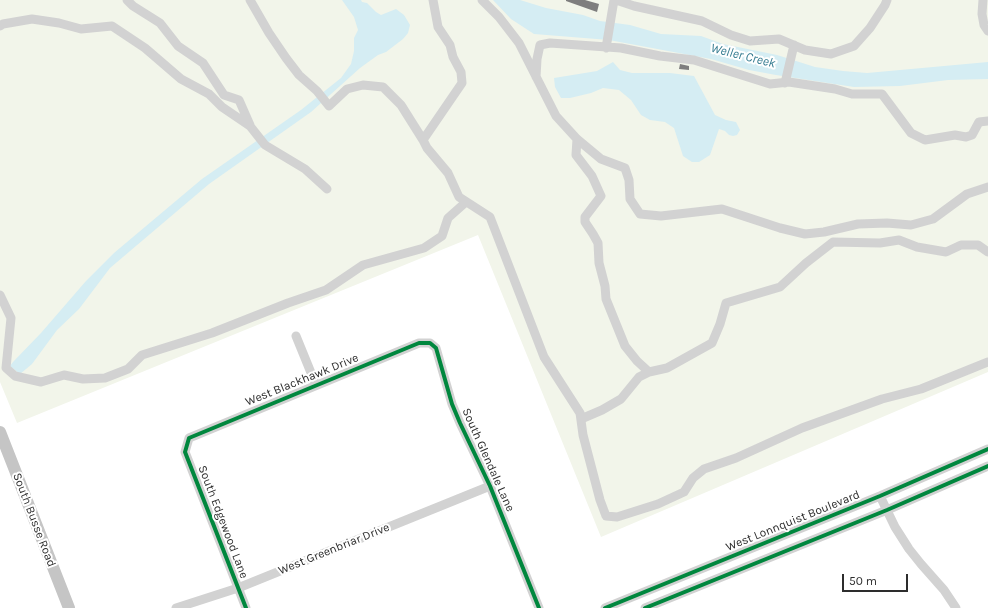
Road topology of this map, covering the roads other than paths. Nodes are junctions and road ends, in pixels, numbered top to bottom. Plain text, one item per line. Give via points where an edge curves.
1 (127, 0) edge
2 (250, 0) edge
3 (432, 0) edge
4 (482, 0) edge
5 (887, 0) edge
6 (983, 0) edge
7 (618, 1) edge
8 (0, 26) edge
9 (988, 31) edge
10 (607, 44) junction
11 (793, 48) junction
12 (536, 78) junction
13 (786, 81) junction
14 (988, 121) edge
15 (250, 126) junction
16 (577, 139) junction
17 (423, 140) junction
18 (988, 187) edge
19 (327, 189) dead end
20 (466, 202) junction
21 (988, 252) edge
22 (0, 295) edge
23 (296, 336) dead end
24 (430, 343) joint
25 (988, 362) edge
26 (649, 372) junction
27 (316, 385) junction
28 (581, 419) junction
29 (0, 432) edge
30 (187, 444) joint
31 (988, 449) edge
32 (988, 466) edge
33 (490, 486) junction
34 (880, 496) junction
35 (887, 510) junction
36 (238, 588) junction
37 (69, 608) edge
38 (176, 608) edge
39 (246, 608) edge
40 (539, 608) edge
41 (604, 608) edge
42 (645, 608) edge
43 (956, 608) edge

1 - 15 street via 160,23 178,46 203,63 224,95 239,100
2 - 17 street via 286,58 329,106 347,89 363,84 383,87 401,105
3 - 17 street via 438,27 450,45 461,72 462,83
4 - 12 street via 519,43
5 - 11 street via 870,28 854,46 831,54
6 - 9 street via 982,14
7 - 10 street via 612,13
7 - 11 street via 702,21 750,41 779,39
8 - 15 street via 32,19 81,29 112,26 145,48 180,79 209,94 222,107
10 - 12 street via 550,42 540,45
10 - 13 street via 660,56 694,60 770,84
11 - 13 street
12 - 16 street via 556,116
13 - 14 street via 852,94 882,94 911,133 926,140 955,135 966,137 972,135 980,122
15 - 19 street via 263,141 305,169
16 - 18 street via 600,159 625,168 629,180 630,200 640,214 661,216 722,209 805,234 858,224 911,225 933,219 967,194
16 - 26 street via 576,155 592,176 601,196 585,217 585,222 598,243 606,299 625,346
17 - 20 street via 448,173 459,197
20 - 22 street via 448,218 442,236 424,248 363,265 326,290 212,333 142,355 128,369 105,378 83,379 64,375 41,382 15,376 6,368 11,318
20 - 28 street via 490,217 544,357 580,413
21 - 26 street via 978,245 961,245 946,252 917,247 899,240 880,243 833,242 780,286 726,303 712,343 667,368
23 - 27 street
24 - 27 street, West Blackhawk Drive via 419,343
24 - 33 street, South Glendale Lane via 436,348 457,416
25 - 28 street via 920,389 882,398 802,428 736,458 704,469 693,478 684,492 658,504 617,517 606,516 600,500
26 - 28 street via 639,377 621,399
27 - 30 street, West Blackhawk Drive via 194,435 189,438
29 - 37 main road, South Busse Road
30 - 36 street, South Edgewood Lane via 185,452
31 - 34 street, West Lonnquist Boulevard
32 - 35 street, West Lonnquist Boulevard
33 - 36 street, West Greenbriar Drive
33 - 40 street, South Glendale Lane
34 - 35 street
34 - 41 street, West Lonnquist Boulevard
35 - 42 street, West Lonnquist Boulevard
35 - 43 street via 909,549
36 - 38 street, West Greenbriar Drive
36 - 39 street, South Edgewood Lane

